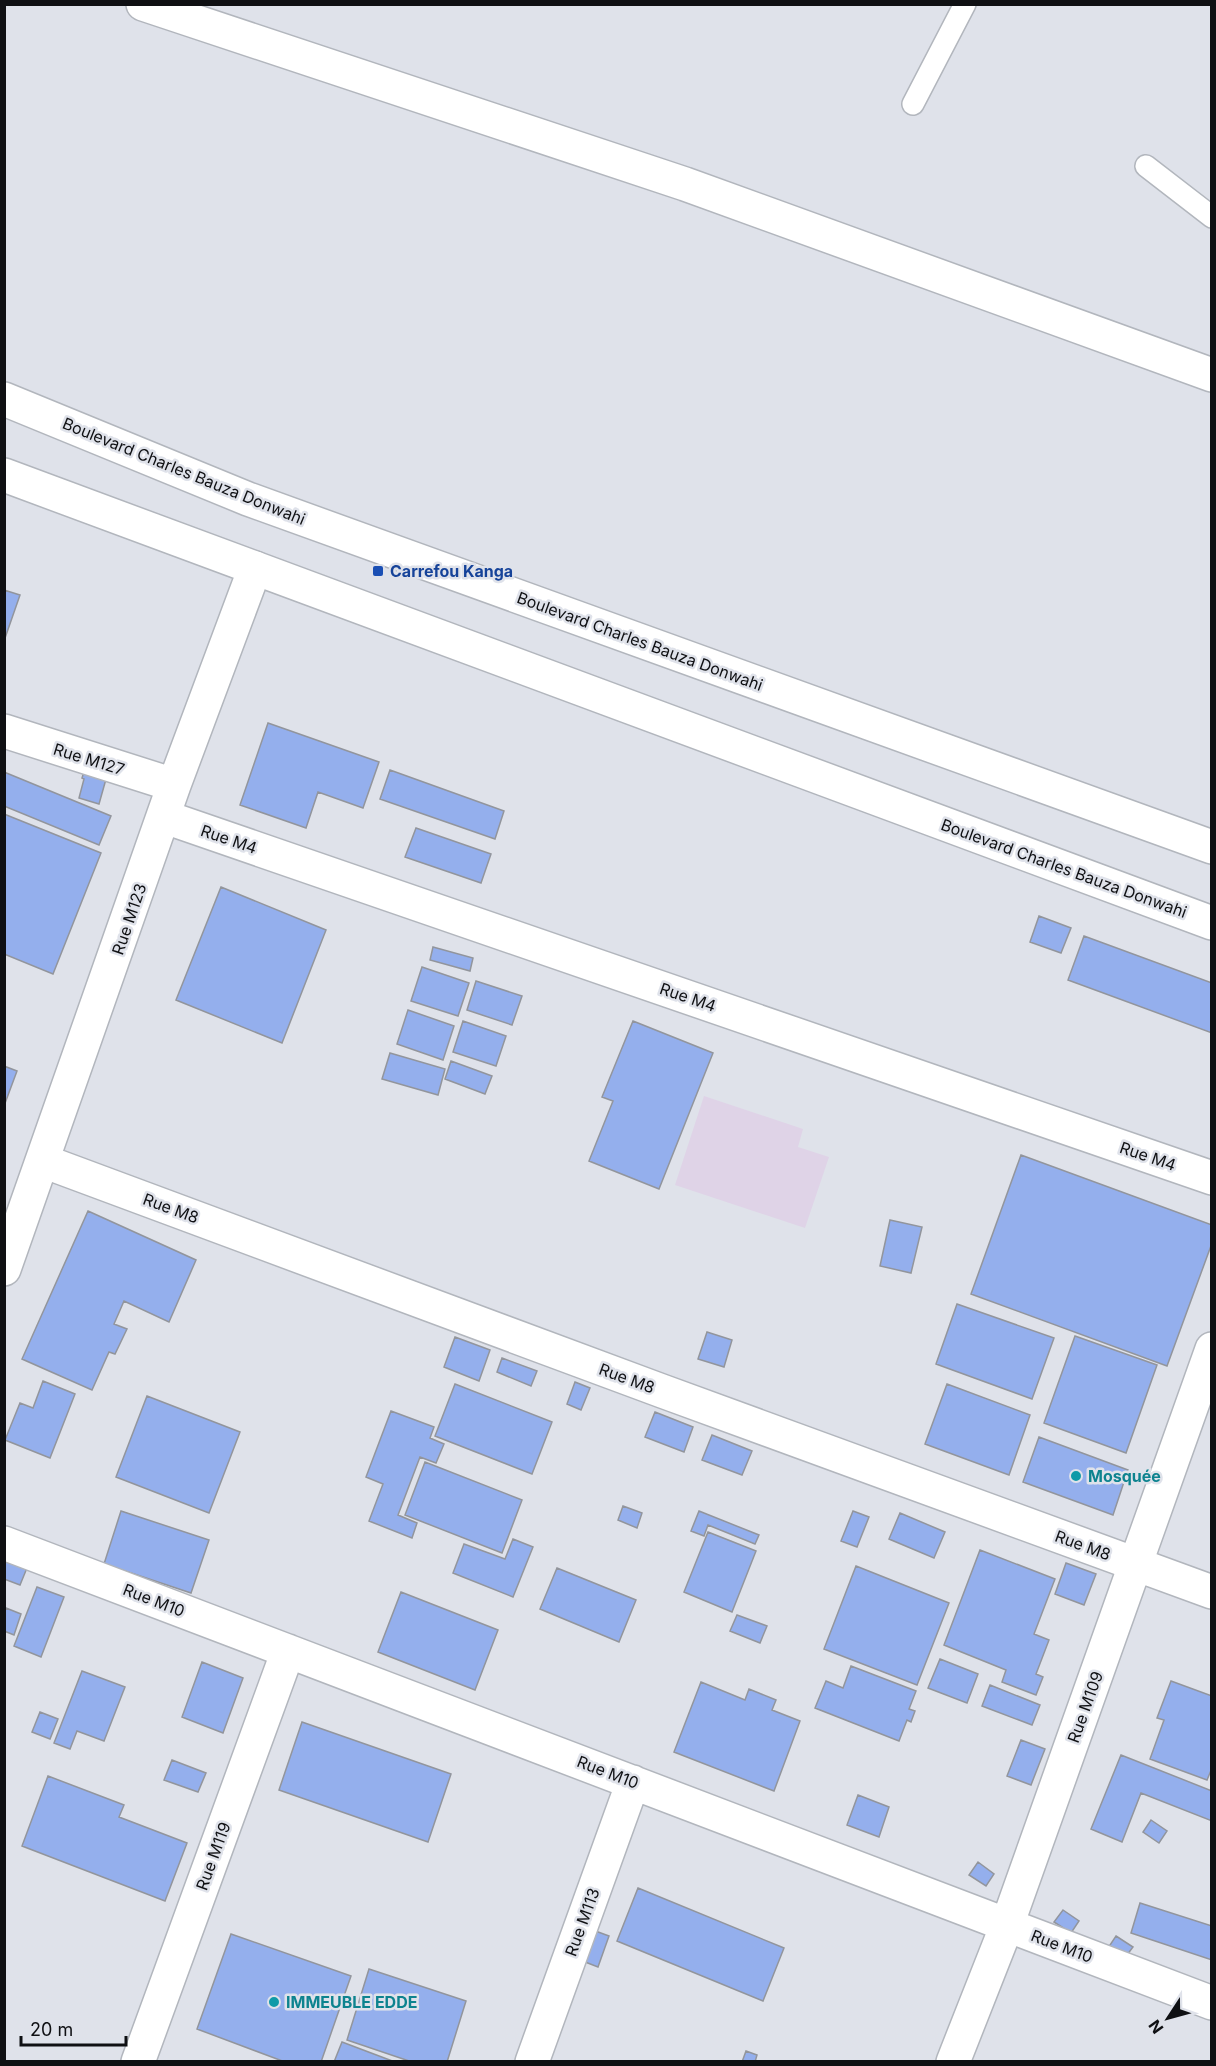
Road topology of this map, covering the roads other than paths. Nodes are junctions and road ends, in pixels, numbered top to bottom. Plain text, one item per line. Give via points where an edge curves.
1 (143, 4) edge
2 (965, 4) edge
3 (913, 104) dead end
4 (1146, 166) dead end
5 (1212, 216) edge
6 (1212, 375) edge
7 (4, 399) edge
8 (4, 475) edge
9 (255, 568) junction
10 (4, 731) edge
11 (174, 785) junction
12 (165, 817) junction
13 (1212, 847) edge
14 (1212, 923) edge
15 (43, 1161) junction
16 (1212, 1178) edge
17 (4, 1269) edge
18 (1212, 1349) edge
19 (4, 1543) edge
20 (1136, 1565) junction
21 (1212, 1592) edge
22 (288, 1651) junction
23 (633, 1782) junction
24 (1007, 1925) junction
25 (1212, 2002) edge
26 (138, 2061) edge
27 (532, 2061) edge
28 (953, 2061) edge

1 - 6 street via 685,184
2 - 3 lane
4 - 5 lane
7 - 13 street, Boulevard Charles Bauza Donwahi via 248,499
8 - 9 street, Boulevard Charles Bauza Donwahi
9 - 11 street, Rue M123
9 - 14 street, Boulevard Charles Bauza Donwahi
10 - 11 street, Rue M127
11 - 12 street, Rue M123
12 - 15 street, Rue M123
12 - 16 street, Rue M4
15 - 17 street, Rue M123
15 - 20 street, Rue M8
18 - 20 street, Rue M109
19 - 22 street, Rue M10
20 - 21 street, Rue M8
20 - 24 street, Rue M109
22 - 23 street, Rue M10
22 - 26 street, Rue M119
23 - 24 street, Rue M10
23 - 27 street, Rue M113
24 - 25 street, Rue M10
24 - 28 street, Rue M109

